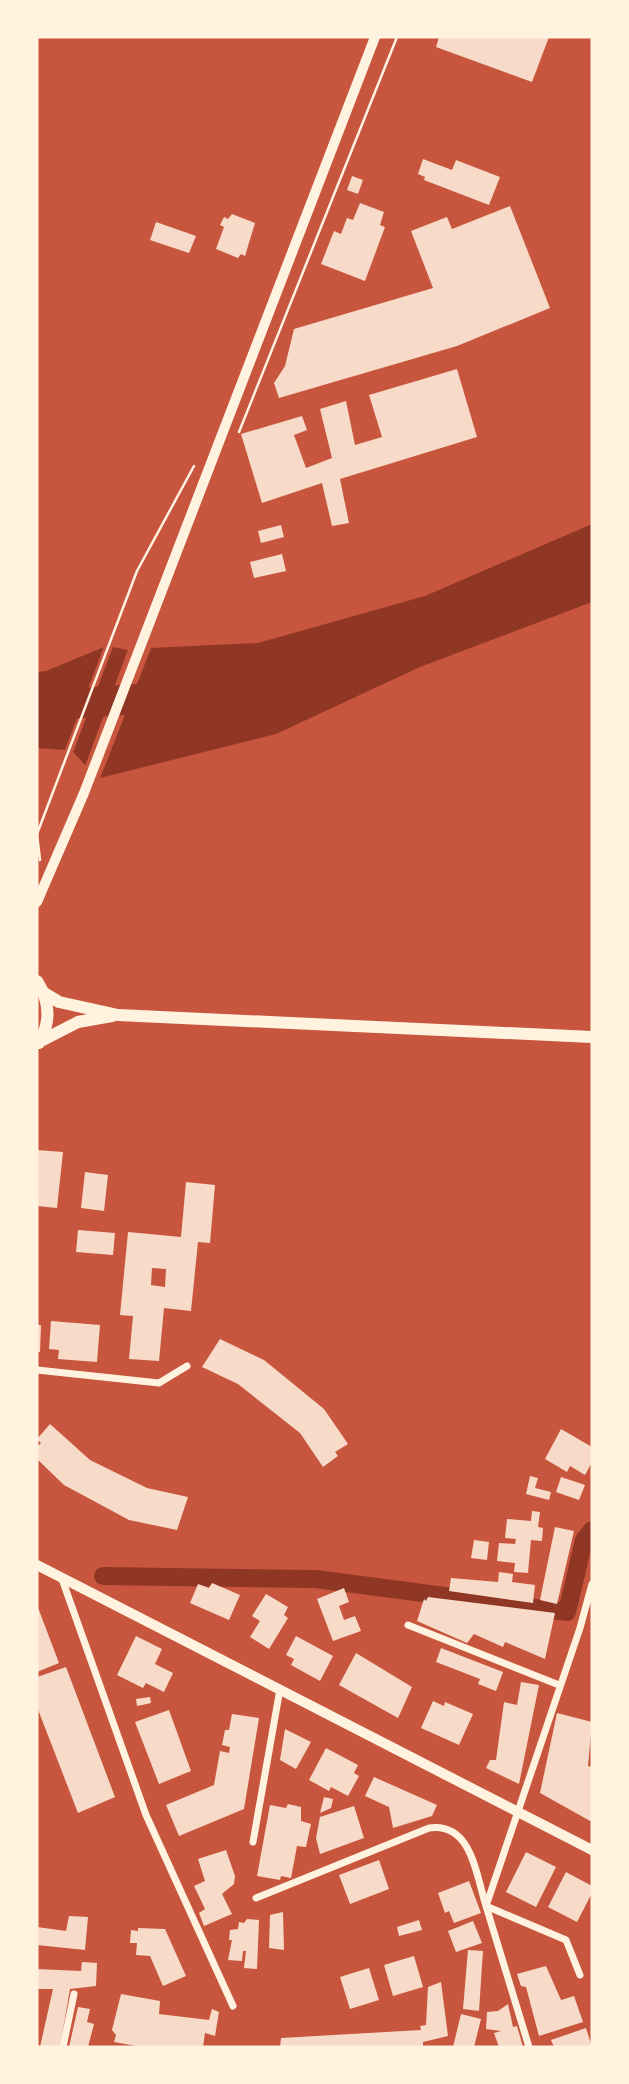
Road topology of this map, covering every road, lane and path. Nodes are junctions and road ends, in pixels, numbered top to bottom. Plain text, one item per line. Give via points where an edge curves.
1 (376, 37) edge
2 (123, 606) dead end
3 (40, 864) dead end
4 (37, 902) edge
5 (37, 981) edge
6 (44, 993) junction
7 (118, 1015) junction
8 (592, 1037) edge
9 (39, 1043) edge
10 (187, 1366) dead end
11 (37, 1370) edge
12 (37, 1565) edge
13 (62, 1579) junction
14 (592, 1584) edge
15 (408, 1625) dead end
16 (558, 1685) junction
17 (280, 1689) junction
18 (518, 1812) junction
19 (253, 1842) dead end
20 (592, 1850) edge
21 (256, 1898) dead end
22 (486, 1906) junction
23 (580, 1975) dead end
24 (74, 1994) dead end
25 (233, 2007) dead end
26 (63, 2047) edge
27 (529, 2047) edge

1 - 4 main road via 84,793
2 - 3 path via 37,834
5 - 6 main road
6 - 7 main road via 59,1002
6 - 9 main road via 48,1017
7 - 8 main road
7 - 9 main road via 78,1023
10 - 11 street via 159,1383
12 - 13 main road
13 - 17 main road
13 - 25 street via 146,1815
14 - 16 street
15 - 16 street
16 - 18 street
17 - 18 main road
17 - 19 street
18 - 20 main road
18 - 22 street
21 - 22 street via 443,1826 454,1830 466,1844
22 - 23 street via 566,1940
22 - 27 street
24 - 26 street

